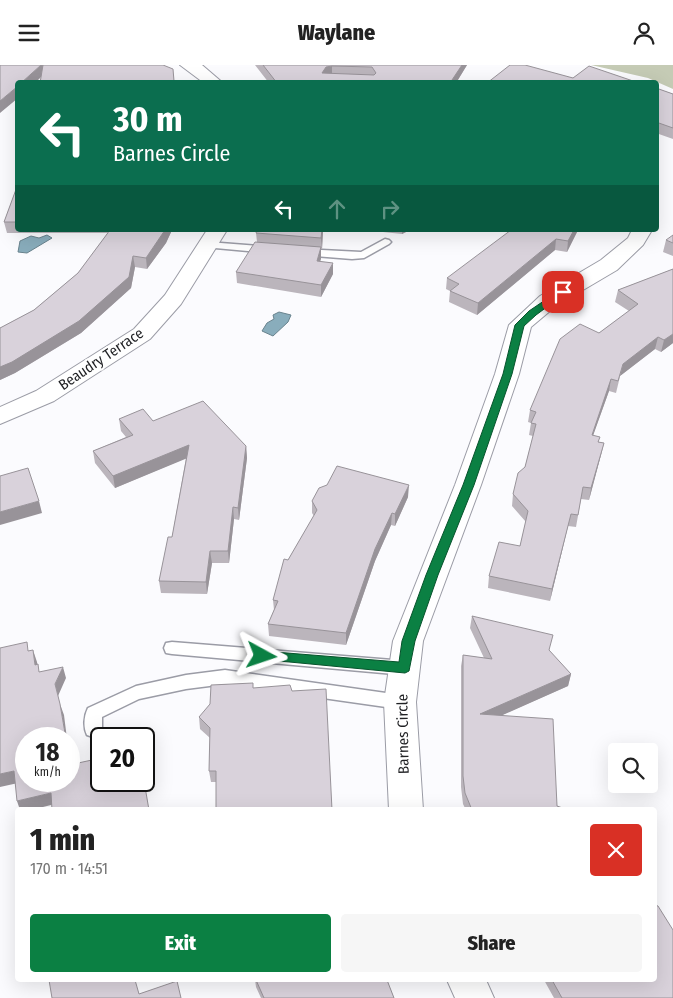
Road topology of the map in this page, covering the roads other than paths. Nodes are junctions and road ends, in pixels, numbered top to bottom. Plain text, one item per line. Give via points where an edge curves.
1 (188, 65) edge
2 (211, 80) edge
3 (641, 232) edge
4 (212, 237) edge
5 (385, 242) dead end
6 (0, 417) edge
7 (172, 648) dead end
8 (405, 668) junction
9 (400, 702) junction
10 (93, 727) edge
11 (406, 807) edge
12 (467, 982) edge
13 (475, 998) edge

1 - 2 street
3 - 8 street, Barnes Circle via 636,241 608,265 548,301 520,325 508,374 408,641
4 - 5 lane via 290,251 352,256 364,255
4 - 6 street, Beaudry Terrace via 173,299 142,334 45,396
7 - 8 lane
8 - 9 street, Barnes Circle
9 - 10 lane via 225,677 136,693 94,713
9 - 11 street, Barnes Circle
12 - 13 street

